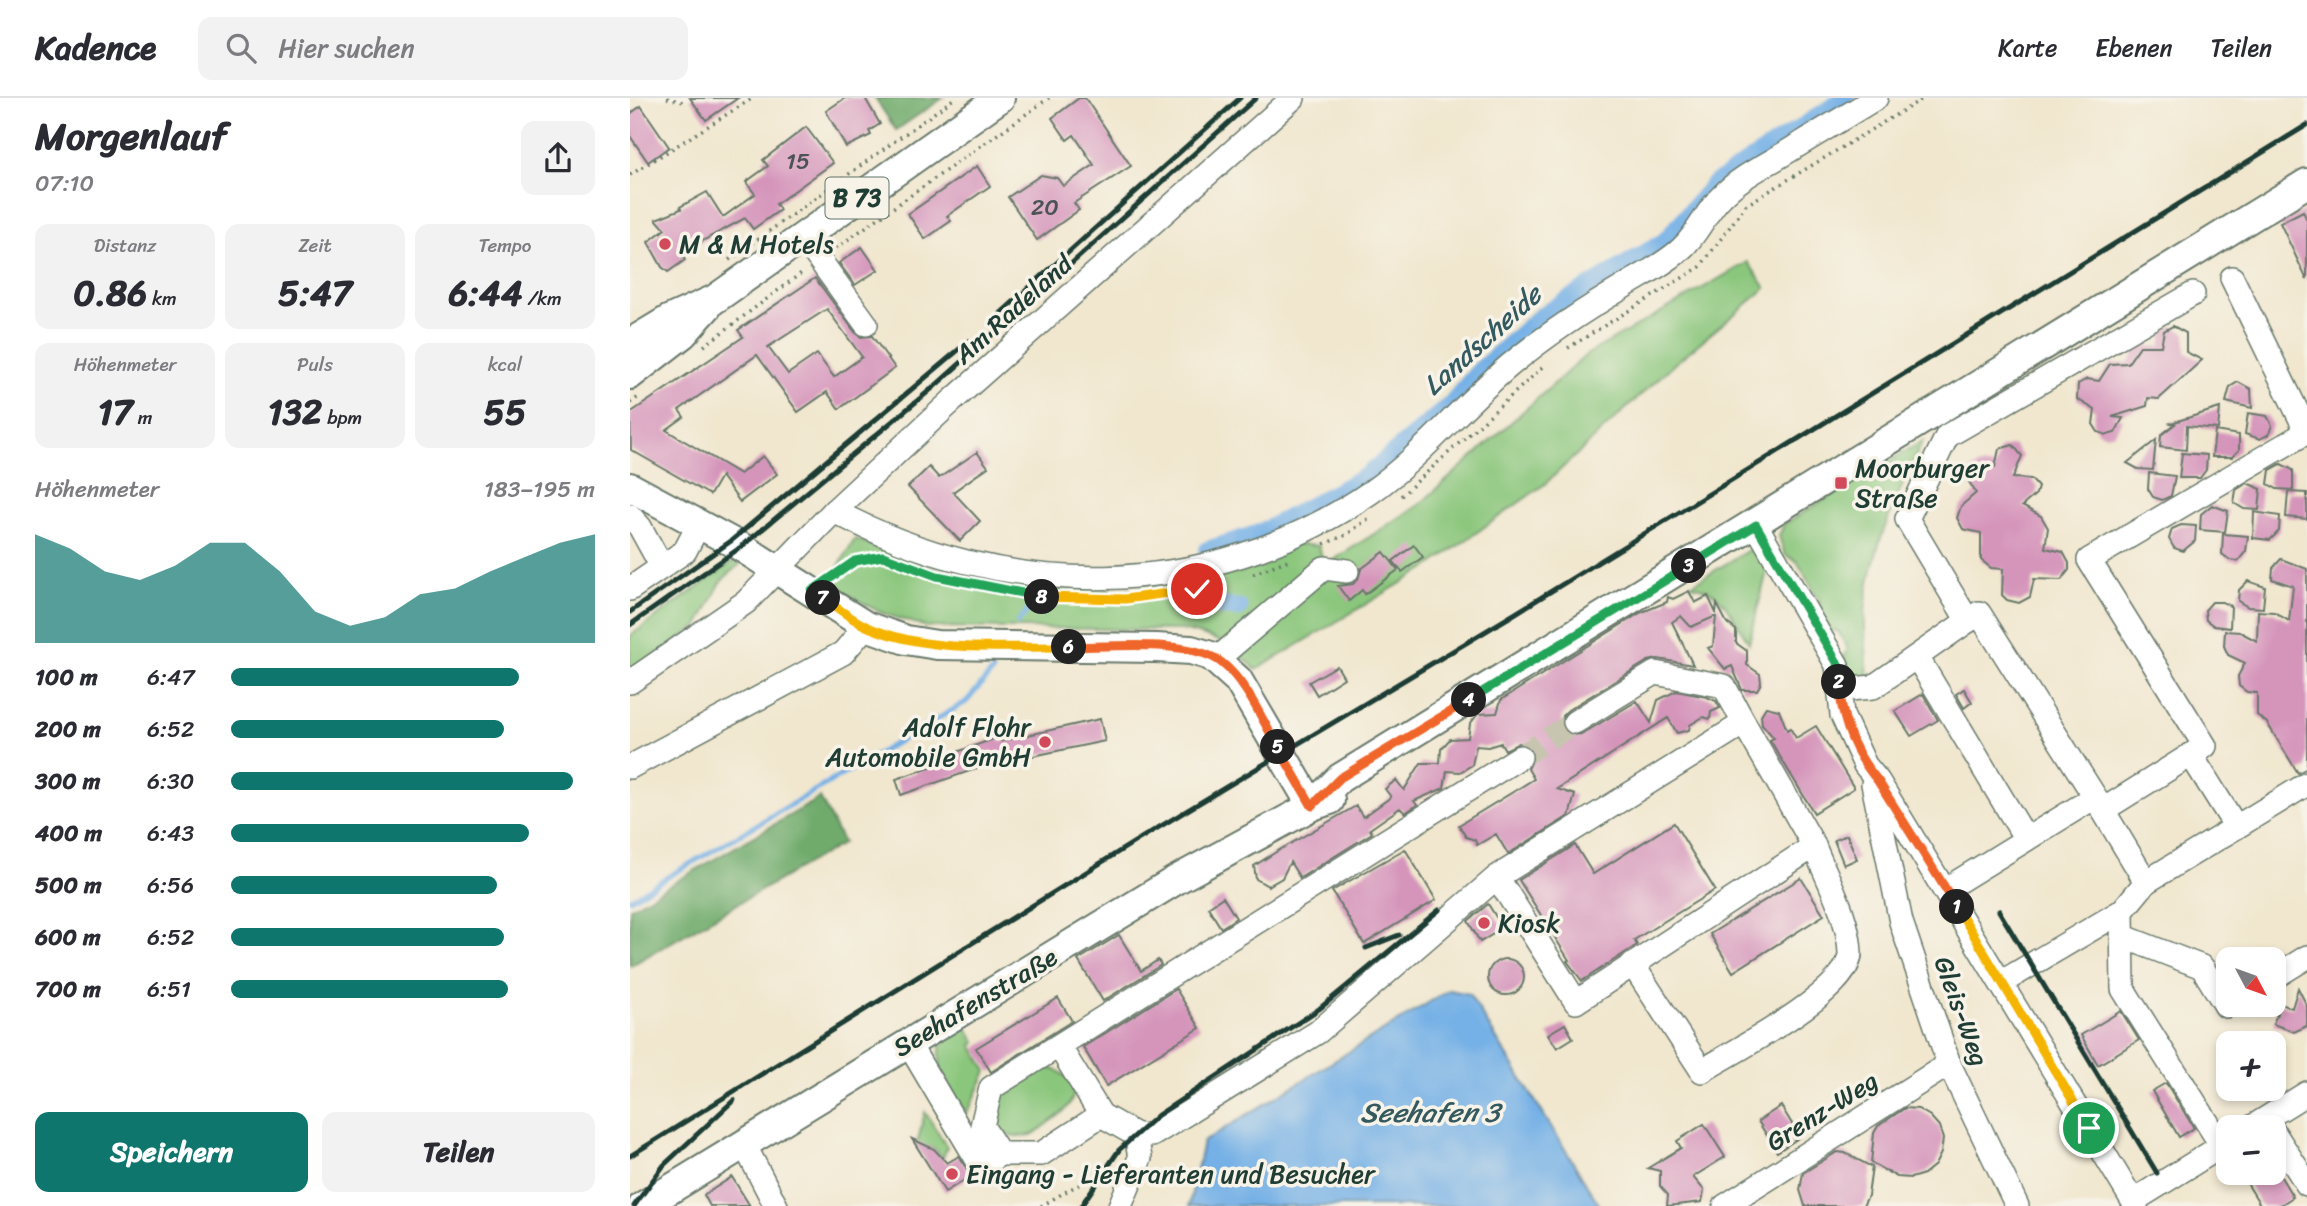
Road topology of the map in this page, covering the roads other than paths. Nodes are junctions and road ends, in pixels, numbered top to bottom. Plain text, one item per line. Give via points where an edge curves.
1 (1000, 98) edge
2 (1293, 98) edge
3 (1876, 98) edge
4 (2307, 183) edge
5 (803, 237) junction
6 (2232, 278) dead end
7 (2193, 294) dead end
8 (715, 299) junction
9 (866, 324) dead end
10 (630, 343) edge
11 (630, 375) edge
12 (2307, 432) edge
13 (630, 487) edge
14 (834, 511) junction
15 (630, 516) edge
16 (699, 524) junction
17 (1756, 525) junction
18 (662, 567) junction
19 (778, 570) junction
20 (1347, 571) dead end
21 (630, 589) edge
22 (1968, 621) junction
23 (866, 626) junction
24 (1917, 657) junction
25 (1217, 659) junction
26 (630, 682) edge
27 (1839, 690) junction
28 (1575, 722) tunnel mouth
29 (1744, 723) junction
30 (2191, 755) junction
31 (1520, 757) tunnel mouth
32 (630, 766) edge
33 (1869, 774) junction
34 (2307, 784) edge
35 (2099, 803) junction
36 (1312, 806) junction
37 (2236, 827) junction
38 (2026, 839) junction
39 (1814, 846) junction
40 (1497, 877) junction
41 (2146, 882) junction
42 (1946, 889) junction
43 (2122, 911) junction
44 (2122, 936) junction
45 (2307, 957) edge
46 (1633, 965) junction
47 (2286, 970) edge
48 (2002, 982) junction
49 (2216, 990) edge
50 (908, 1043) junction
51 (1059, 1046) junction
52 (1948, 1064) junction
53 (2307, 1093) edge
54 (1101, 1115) junction
55 (2279, 1115) edge
56 (2216, 1130) edge
57 (1136, 1135) junction
58 (744, 1144) junction
59 (2216, 1150) edge
60 (1000, 1154) junction
61 (2286, 1155) edge
62 (2307, 1184) edge
63 (2134, 1203) edge
64 (643, 1206) edge
65 (776, 1206) edge
66 (1120, 1206) edge
67 (1725, 1206) edge
68 (2017, 1206) edge

1 - 5 main road, B 73
2 - 14 street, Am Radeland
3 - 14 street via 1722,195 1681,250 1545,337 1378,486 1327,519 1268,546 1180,572 1027,576 938,556 888,539
4 - 17 main road
5 - 8 main road, B 73
5 - 9 street
6 - 12 street
7 - 22 street via 1947,436 1907,519
8 - 10 main road, B 73
8 - 11 main road, B 73 via 683,334
12 - 30 street via 2089,560 2205,746
13 - 16 main road
14 - 19 street, Am Radeland
15 - 18 street
16 - 18 street via 685,551
16 - 19 main road
17 - 27 street via 1838,664
17 - 36 main road via 1340,778
18 - 21 street
19 - 23 main road
19 - 26 street, Am Radeland via 746,602
20 - 25 street via 1324,568
22 - 24 street
22 - 35 street via 1979,613
23 - 25 main road via 937,645 1171,648 1199,651
23 - 32 street via 843,653
24 - 27 street via 1866,690
24 - 38 street
25 - 36 main road via 1238,680
27 - 33 street via 1842,715
28 - 29 street via 1655,673 1724,686
29 - 39 street
29 - 40 street
30 - 35 street
30 - 37 street
31 - 51 street
33 - 42 street via 1878,781
33 - 52 street, Gleis-Weg via 1901,922
34 - 37 street
35 - 38 street
35 - 41 street
36 - 50 main road, Seehafenstraße via 1176,880
37 - 41 street
38 - 42 street
39 - 46 street
39 - 46 street via 1845,925 1850,955 1845,972 1802,1010 1702,1070
40 - 46 street via 1576,1002
40 - 57 street via 1318,1032 1152,1135
41 - 43 street
42 - 48 street
43 - 44 street
43 - 48 street
44 - 49 street via 2202,967
44 - 56 street via 2123,989
45 - 47 street
48 - 63 street
50 - 58 main road, Seehafenstraße
50 - 60 street via 981,1166
51 - 54 street
51 - 60 street via 991,1088 982,1125
52 - 67 street, Grenz-Weg
52 - 68 street, Gleis-Weg
53 - 55 street
54 - 57 street
54 - 60 street via 1041,1154
57 - 66 street via 1140,1158
58 - 64 main road, Seehafenstraße
58 - 65 street
59 - 63 street
61 - 62 street

